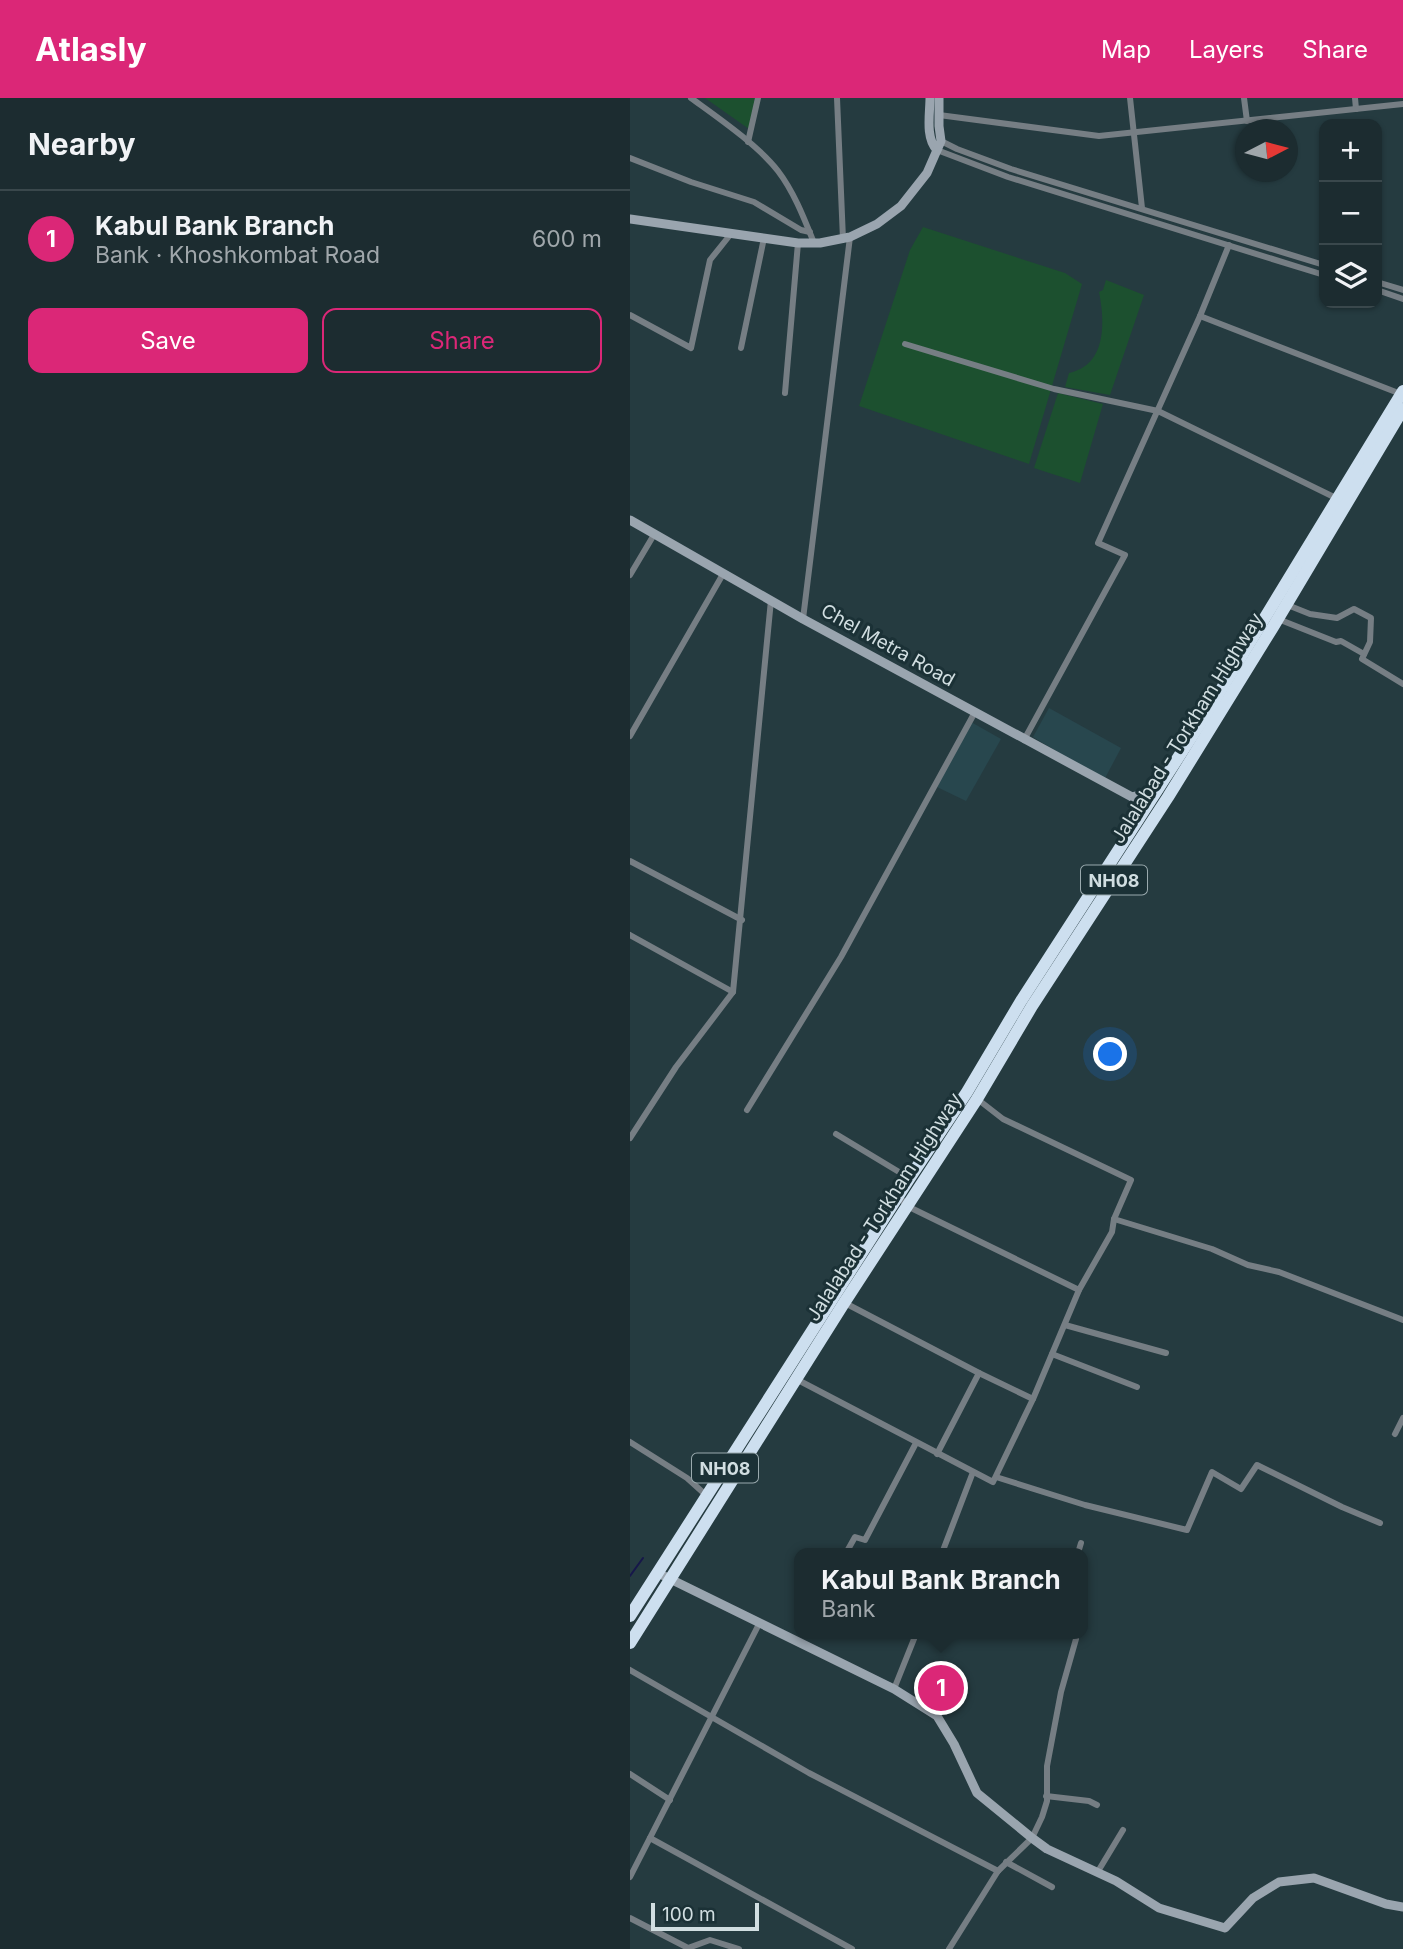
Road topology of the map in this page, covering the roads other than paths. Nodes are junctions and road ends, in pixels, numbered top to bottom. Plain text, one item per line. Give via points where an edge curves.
1 (691, 98) edge
2 (758, 98) edge
3 (837, 98) edge
4 (930, 98) edge
5 (939, 98) edge
6 (1130, 98) edge
7 (1244, 98) edge
8 (1355, 98) edge
9 (1403, 104) edge
10 (1356, 109) junction
11 (939, 115) junction
12 (1247, 119) edge
13 (1265, 119) edge
14 (1235, 122) edge
15 (1134, 133) junction
16 (748, 142) junction
17 (939, 145) junction
18 (630, 158) edge
19 (1011, 169) junction
20 (1008, 177) junction
21 (1045, 179) junction
22 (1042, 188) junction
23 (1087, 192) junction
24 (1084, 200) junction
25 (1142, 208) junction
26 (1154, 212) junction
27 (630, 219) edge
28 (1151, 222) junction
29 (810, 232) junction
30 (730, 235) junction
31 (1232, 237) junction
32 (847, 238) junction
33 (764, 239) junction
34 (798, 243) junction
35 (814, 243) junction
36 (1228, 247) junction
37 (1319, 263) edge
38 (1319, 274) edge
39 (1382, 284) edge
40 (1403, 290) edge
41 (1382, 292) edge
42 (1403, 299) edge
43 (630, 315) edge
44 (1200, 317) junction
45 (905, 344) dead end
46 (741, 348) dead end
47 (1402, 392) edge
48 (785, 393) dead end
49 (1403, 409) edge
50 (1158, 411) junction
51 (1338, 499) junction
52 (630, 520) edge
53 (655, 533) junction
54 (1312, 551) junction
55 (723, 573) junction
56 (630, 575) edge
57 (771, 600) junction
58 (1282, 602) junction
59 (803, 619) junction
60 (1278, 619) junction
61 (1364, 654) junction
62 (1403, 684) edge
63 (975, 712) junction
64 (630, 736) edge
65 (1024, 740) junction
66 (1158, 791) junction
67 (1132, 797) junction
68 (1138, 820) junction
69 (630, 861) edge
70 (742, 920) junction
71 (630, 935) edge
72 (733, 992) junction
73 (972, 1095) junction
74 (747, 1110) dead end
75 (836, 1133) dead end
76 (630, 1138) edge
77 (909, 1179) junction
78 (903, 1200) junction
79 (1114, 1219) junction
80 (1079, 1290) junction
81 (840, 1297) junction
82 (818, 1320) junction
83 (1403, 1320) edge
84 (1065, 1325) junction
85 (816, 1346) junction
86 (1166, 1353) dead end
87 (1052, 1354) junction
88 (979, 1373) junction
89 (790, 1377) junction
90 (1137, 1387) dead end
91 (1033, 1399) junction
92 (1403, 1418) edge
93 (1395, 1434) dead end
94 (630, 1442) edge
95 (916, 1443) junction
96 (937, 1454) junction
97 (972, 1472) junction
98 (996, 1476) junction
99 (707, 1496) junction
100 (1380, 1523) dead end
101 (1081, 1543) dead end
102 (849, 1548) edge
103 (944, 1548) edge
104 (1080, 1548) edge
105 (657, 1573) junction
106 (670, 1580) junction
107 (630, 1616) edge
108 (759, 1624) junction
109 (794, 1636) edge
110 (802, 1639) edge
111 (914, 1639) edge
112 (1076, 1639) dead end
113 (630, 1643) edge
114 (630, 1670) edge
115 (894, 1689) junction
116 (712, 1716) junction
117 (630, 1774) edge
118 (1046, 1796) junction
119 (670, 1800) junction
120 (1097, 1805) dead end
121 (1123, 1830) dead end
122 (650, 1838) junction
123 (1031, 1838) junction
124 (1006, 1862) junction
125 (998, 1871) junction
126 (1097, 1873) junction
127 (630, 1877) edge
128 (1052, 1887) dead end
129 (1403, 1907) edge
130 (630, 1918) edge
131 (688, 1949) edge
132 (739, 1949) edge
133 (852, 1949) edge
134 (949, 1949) edge

1 - 16 street
2 - 16 street
3 - 32 street
4 - 17 street via 931,136 933,146
5 - 11 street
6 - 15 street
7 - 12 street
8 - 10 street
9 - 10 street
10 - 13 street
11 - 15 street via 1099,136
11 - 17 street
14 - 15 street
15 - 25 street
16 - 29 street via 777,169
17 - 19 street
17 - 20 street
17 - 32 street via 926,173 901,206
18 - 29 street via 754,202
19 - 20 street
19 - 21 street
20 - 22 street
21 - 22 street
21 - 23 street
22 - 24 street
23 - 24 street
23 - 25 street
24 - 28 street
25 - 26 street
26 - 28 street
26 - 31 street
27 - 30 street
28 - 36 street
29 - 35 street
30 - 33 street
30 - 43 street via 710,260 691,348
31 - 36 street
31 - 37 street
32 - 35 street
32 - 59 street
33 - 34 street
33 - 46 street
34 - 35 street
34 - 48 street
36 - 38 street
36 - 44 street
39 - 40 street
41 - 42 street
44 - 47 street
44 - 50 street
45 - 50 street via 1054,389
47 - 51 highway, Jalalabad - Torkham Highway / NH08
49 - 54 highway, Jalalabad - Torkham Highway / NH08
50 - 51 street
50 - 65 street via 1098,543 1125,555
51 - 54 highway, Jalalabad - Torkham Highway / NH08
52 - 53 street, Chel Metra Road
53 - 55 street, Chel Metra Road
53 - 56 street
54 - 58 highway, Jalalabad - Torkham Highway / NH08
55 - 57 street, Chel Metra Road
55 - 64 street
57 - 59 street, Chel Metra Road
57 - 70 street
58 - 60 highway, Jalalabad - Torkham Highway / NH08
58 - 61 street via 1310,614 1337,618 1354,609 1371,618 1370,642
58 - 66 highway, Jalalabad - Torkham Highway / NH08
59 - 63 street, Chel Metra Road
60 - 61 street
60 - 73 highway, Jalalabad - Torkham Highway / NH08 via 1168,797
61 - 62 street via 1362,659
63 - 65 street, Chel Metra Road
63 - 74 street via 841,957
65 - 67 street, Chel Metra Road
66 - 67 street
66 - 68 highway, Jalalabad - Torkham Highway / NH08
67 - 68 street
68 - 73 highway, Jalalabad - Torkham Highway / NH08 via 1021,1001
69 - 70 street
70 - 72 street
71 - 72 street
72 - 76 street
73 - 77 highway, Jalalabad - Torkham Highway / NH08
73 - 78 highway, Jalalabad - Torkham Highway / NH08
73 - 79 street via 1003,1119 1131,1180
75 - 77 street
77 - 78 highway, Jalalabad - Torkham Highway / NH08
78 - 80 street
78 - 81 highway, Jalalabad - Torkham Highway / NH08
79 - 80 street via 1112,1232
79 - 83 street via 1279,1272
80 - 84 street
81 - 82 highway, Jalalabad - Torkham Highway / NH08
81 - 85 highway, Jalalabad - Torkham Highway / NH08
81 - 88 street
82 - 85 highway, Jalalabad - Torkham Highway / NH08
82 - 89 highway, Jalalabad - Torkham Highway / NH08
84 - 86 street
84 - 87 street
85 - 89 highway, Jalalabad - Torkham Highway / NH08
87 - 90 street
87 - 91 street
88 - 91 street
88 - 96 street
89 - 95 street
89 - 99 highway, Jalalabad - Torkham Highway / NH08
89 - 106 highway, Jalalabad - Torkham Highway / NH08
91 - 98 street
92 - 93 street
94 - 99 street
95 - 96 street
95 - 102 street via 865,1539 855,1537
96 - 97 street
97 - 98 street via 993,1482
97 - 103 street
98 - 100 street via 1187,1530 1212,1472 1241,1489 1257,1465
99 - 105 highway, Jalalabad - Torkham Highway / NH08
101 - 104 street
105 - 106 street
105 - 107 highway, Jalalabad - Torkham Highway / NH08
106 - 108 street
106 - 113 highway, Jalalabad - Torkham Highway / NH08
108 - 109 street
108 - 116 street
110 - 115 street
111 - 115 street
112 - 118 street via 1061,1692
114 - 116 street
115 - 123 street via 937,1716 976,1793
116 - 119 street
116 - 125 street via 808,1773
117 - 119 street
118 - 120 street
118 - 123 street
119 - 122 street
121 - 126 street
122 - 127 street
122 - 133 street
123 - 124 street
123 - 126 street
124 - 125 street
124 - 128 street
125 - 134 street
126 - 129 street via 1159,1908 1225,1928 1253,1898 1279,1882 1314,1878
130 - 131 street
131 - 132 street via 710,1940

